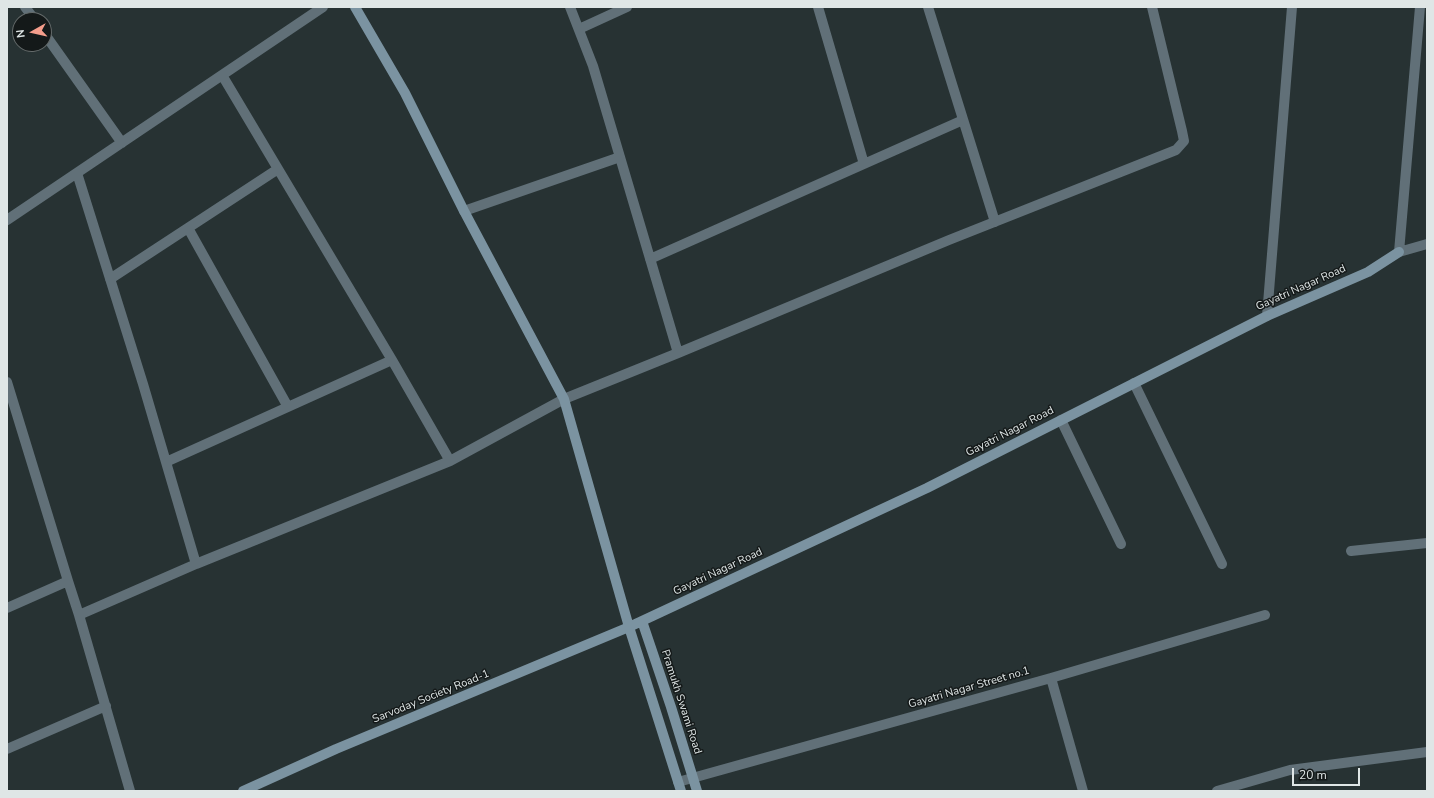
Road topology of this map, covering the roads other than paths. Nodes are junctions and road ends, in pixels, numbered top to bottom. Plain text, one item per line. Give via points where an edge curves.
1 (324, 7) edge
2 (355, 7) edge
3 (570, 7) edge
4 (627, 7) edge
5 (818, 7) edge
6 (928, 7) edge
7 (1152, 7) edge
8 (1292, 7) edge
9 (1420, 7) edge
10 (578, 29) junction
11 (52, 44) edge
12 (222, 75) junction
13 (963, 120) junction
14 (122, 143) junction
15 (620, 157) junction
16 (864, 164) junction
17 (278, 169) junction
18 (76, 173) junction
19 (464, 211) junction
20 (7, 220) edge
21 (996, 222) junction
22 (188, 228) junction
23 (1427, 244) edge
24 (1399, 252) junction
25 (650, 259) junction
26 (110, 279) junction
27 (1267, 316) junction
28 (678, 353) junction
29 (392, 360) junction
30 (7, 382) edge
31 (1134, 383) junction
32 (564, 399) junction
33 (288, 407) junction
34 (1061, 420) junction
35 (450, 461) junction
36 (166, 462) junction
37 (1427, 543) edge
38 (1121, 544) dead end
39 (1351, 551) dead end
40 (196, 564) junction
41 (1222, 564) dead end
42 (68, 581) junction
43 (7, 608) edge
44 (79, 615) junction
45 (1265, 616) dead end
46 (642, 621) junction
47 (629, 627) junction
48 (1051, 678) junction
49 (106, 706) junction
50 (7, 749) edge
51 (1427, 752) edge
52 (693, 778) junction
53 (680, 787) edge
54 (130, 791) edge
55 (243, 791) edge
56 (697, 791) edge
57 (1083, 791) edge
58 (1217, 791) edge

1 - 12 street
2 - 19 street via 405,92
3 - 10 street
4 - 10 street
5 - 16 street
6 - 13 street
7 - 21 street via 1184,141 1176,150 1164,156
8 - 27 street
9 - 24 street
10 - 15 street via 593,66
11 - 14 street
12 - 14 street
12 - 17 street
13 - 16 street
13 - 21 street
14 - 18 street
15 - 19 street
15 - 25 street
16 - 25 street
17 - 22 street
17 - 29 street
18 - 20 street
18 - 26 street
19 - 32 street
21 - 28 street
22 - 26 street
22 - 33 street
23 - 24 street
24 - 27 street, Gayatri Nagar Road via 1368,272
25 - 28 street
26 - 36 street
27 - 31 street, Gayatri Nagar Road
28 - 32 street
29 - 33 street
29 - 35 street
30 - 42 street
31 - 34 street, Gayatri Nagar Road
31 - 41 street
32 - 35 street
32 - 47 street
33 - 36 street
34 - 38 street
34 - 46 street, Gayatri Nagar Road via 927,488
35 - 40 street
36 - 40 street
37 - 39 street
40 - 44 street
42 - 43 street
42 - 44 street
44 - 49 street
45 - 48 street, Gayatri Nagar Street no.1
46 - 47 street, Gayatri Nagar Road
46 - 52 street, Pramukh Swami Road
47 - 53 street
47 - 55 street, Sarvoday Society Road-1 via 336,749
48 - 52 street, Gayatri Nagar Street no.1
48 - 57 street
49 - 50 street
49 - 54 street
51 - 58 street via 1290,770
52 - 53 street, Gayatri Nagar Street no.1
52 - 56 street, Pramukh Swami Road

